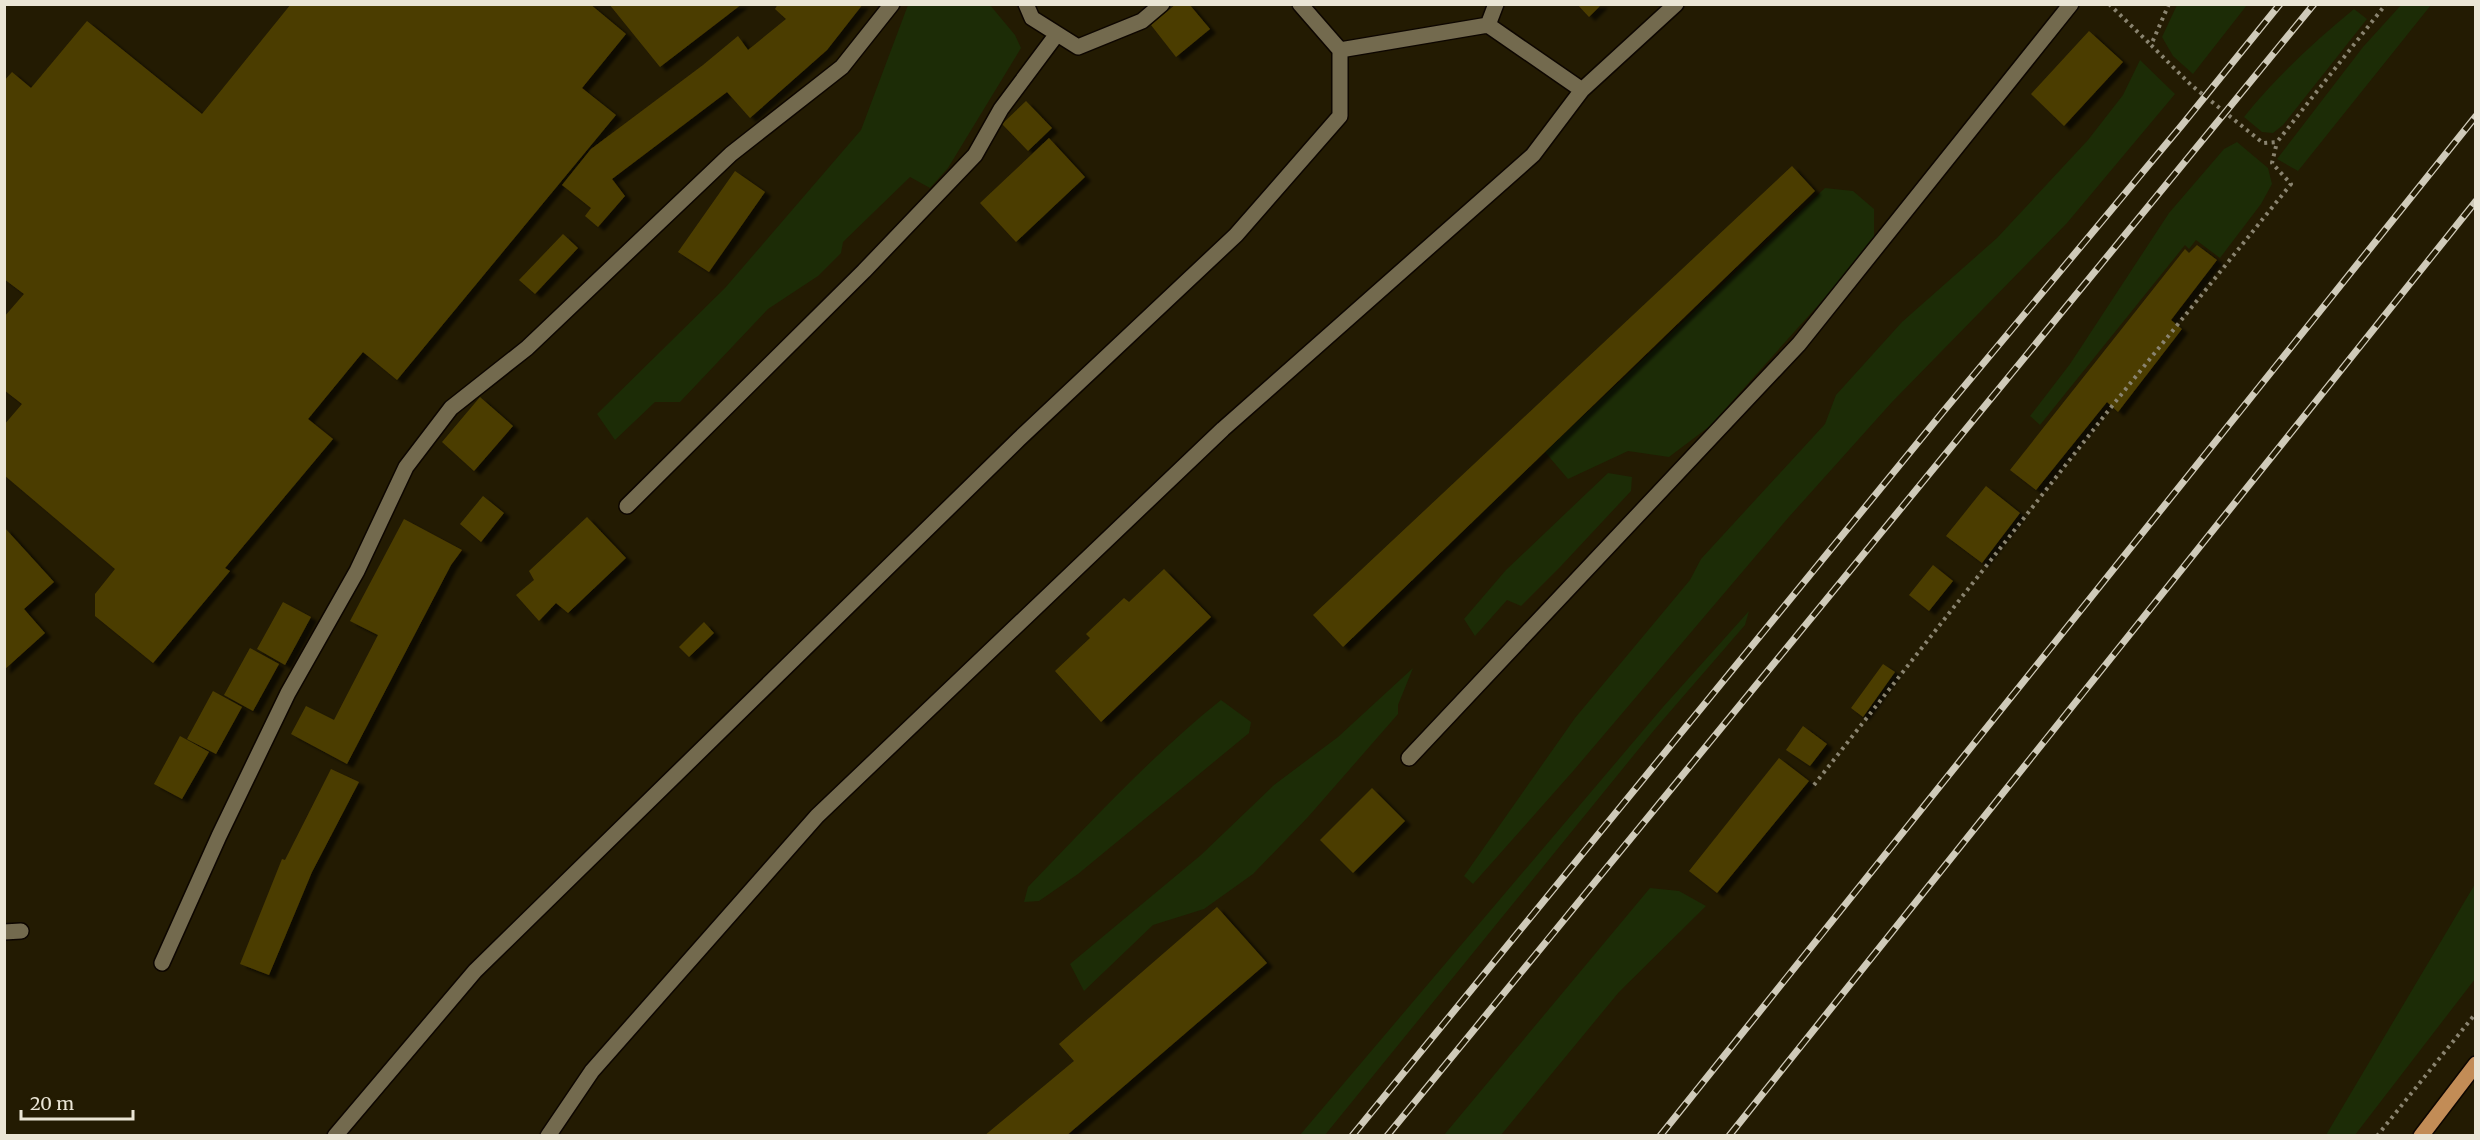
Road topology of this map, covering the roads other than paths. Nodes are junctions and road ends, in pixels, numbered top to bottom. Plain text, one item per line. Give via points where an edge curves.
1 (892, 4) edge
2 (1026, 4) edge
3 (1161, 4) edge
4 (1299, 4) edge
5 (1496, 4) edge
6 (1676, 4) edge
7 (2071, 4) edge
8 (1488, 25) junction
9 (1057, 34) junction
10 (1340, 50) junction
11 (1582, 90) junction
12 (627, 506) dead end
13 (1409, 758) dead end
14 (21, 931) dead end
15 (4, 932) edge
16 (162, 963) dead end
17 (2475, 1064) edge
18 (335, 1136) edge
19 (548, 1136) edge
20 (2421, 1136) edge

1 - 16 lane via 842,67 731,154 527,348 451,408 406,467 357,571 288,693
2 - 9 lane via 1032,18
3 - 9 lane via 1142,21 1078,47
4 - 10 lane
5 - 8 lane
6 - 11 lane
7 - 13 lane via 1799,344
8 - 10 lane
8 - 11 lane
9 - 12 lane via 1001,109 975,155
10 - 18 lane via 1340,116 1236,235 1010,447 483,963
11 - 19 lane via 1533,155 1223,429 817,816 592,1071
14 - 15 lane
17 - 20 main road

